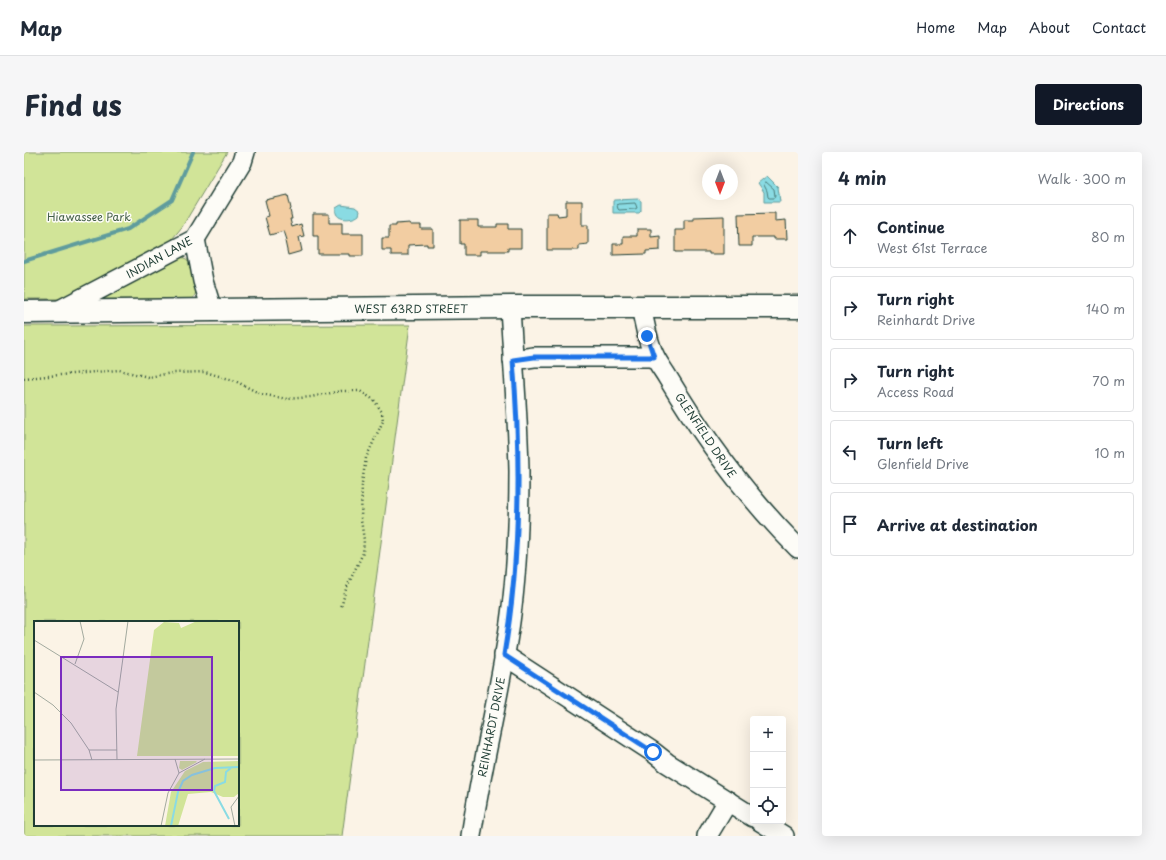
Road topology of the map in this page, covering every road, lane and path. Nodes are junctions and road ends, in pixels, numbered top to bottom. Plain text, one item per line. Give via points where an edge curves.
1 (245, 152) edge
2 (195, 239) junction
3 (798, 307) edge
4 (510, 308) junction
5 (641, 308) junction
6 (212, 310) junction
7 (24, 312) edge
8 (56, 312) junction
9 (654, 357) junction
10 (513, 360) junction
11 (24, 378) edge
12 (798, 548) edge
13 (341, 608) dead end
14 (504, 655) junction
15 (728, 801) junction
16 (750, 815) edge
17 (765, 824) edge
18 (471, 836) edge
19 (707, 836) edge
20 (784, 836) edge

1 - 2 street, INDIAN LANE via 242,162
2 - 6 street via 202,281
2 - 8 street, INDIAN LANE
3 - 5 main road, WEST 63RD STREET
4 - 5 main road, WEST 63RD STREET
4 - 6 main road, WEST 63RD STREET
4 - 10 street, REINHARDT DRIVE
5 - 9 street, GLENFIELD DRIVE
6 - 8 main road, WEST 63RD STREET
7 - 8 main road, WEST 63RD STREET
9 - 10 street via 534,357
9 - 12 street, GLENFIELD DRIVE via 719,457 750,496
10 - 14 street, REINHARDT DRIVE via 519,471 518,526 510,621
11 - 13 path via 119,370 148,377 205,372 233,380 261,394 287,399 341,390 360,391 374,400 382,412 383,421 366,458 362,483 363,553 346,588
14 - 15 street
14 - 18 street, REINHARDT DRIVE
15 - 16 street
15 - 19 street
17 - 20 street

